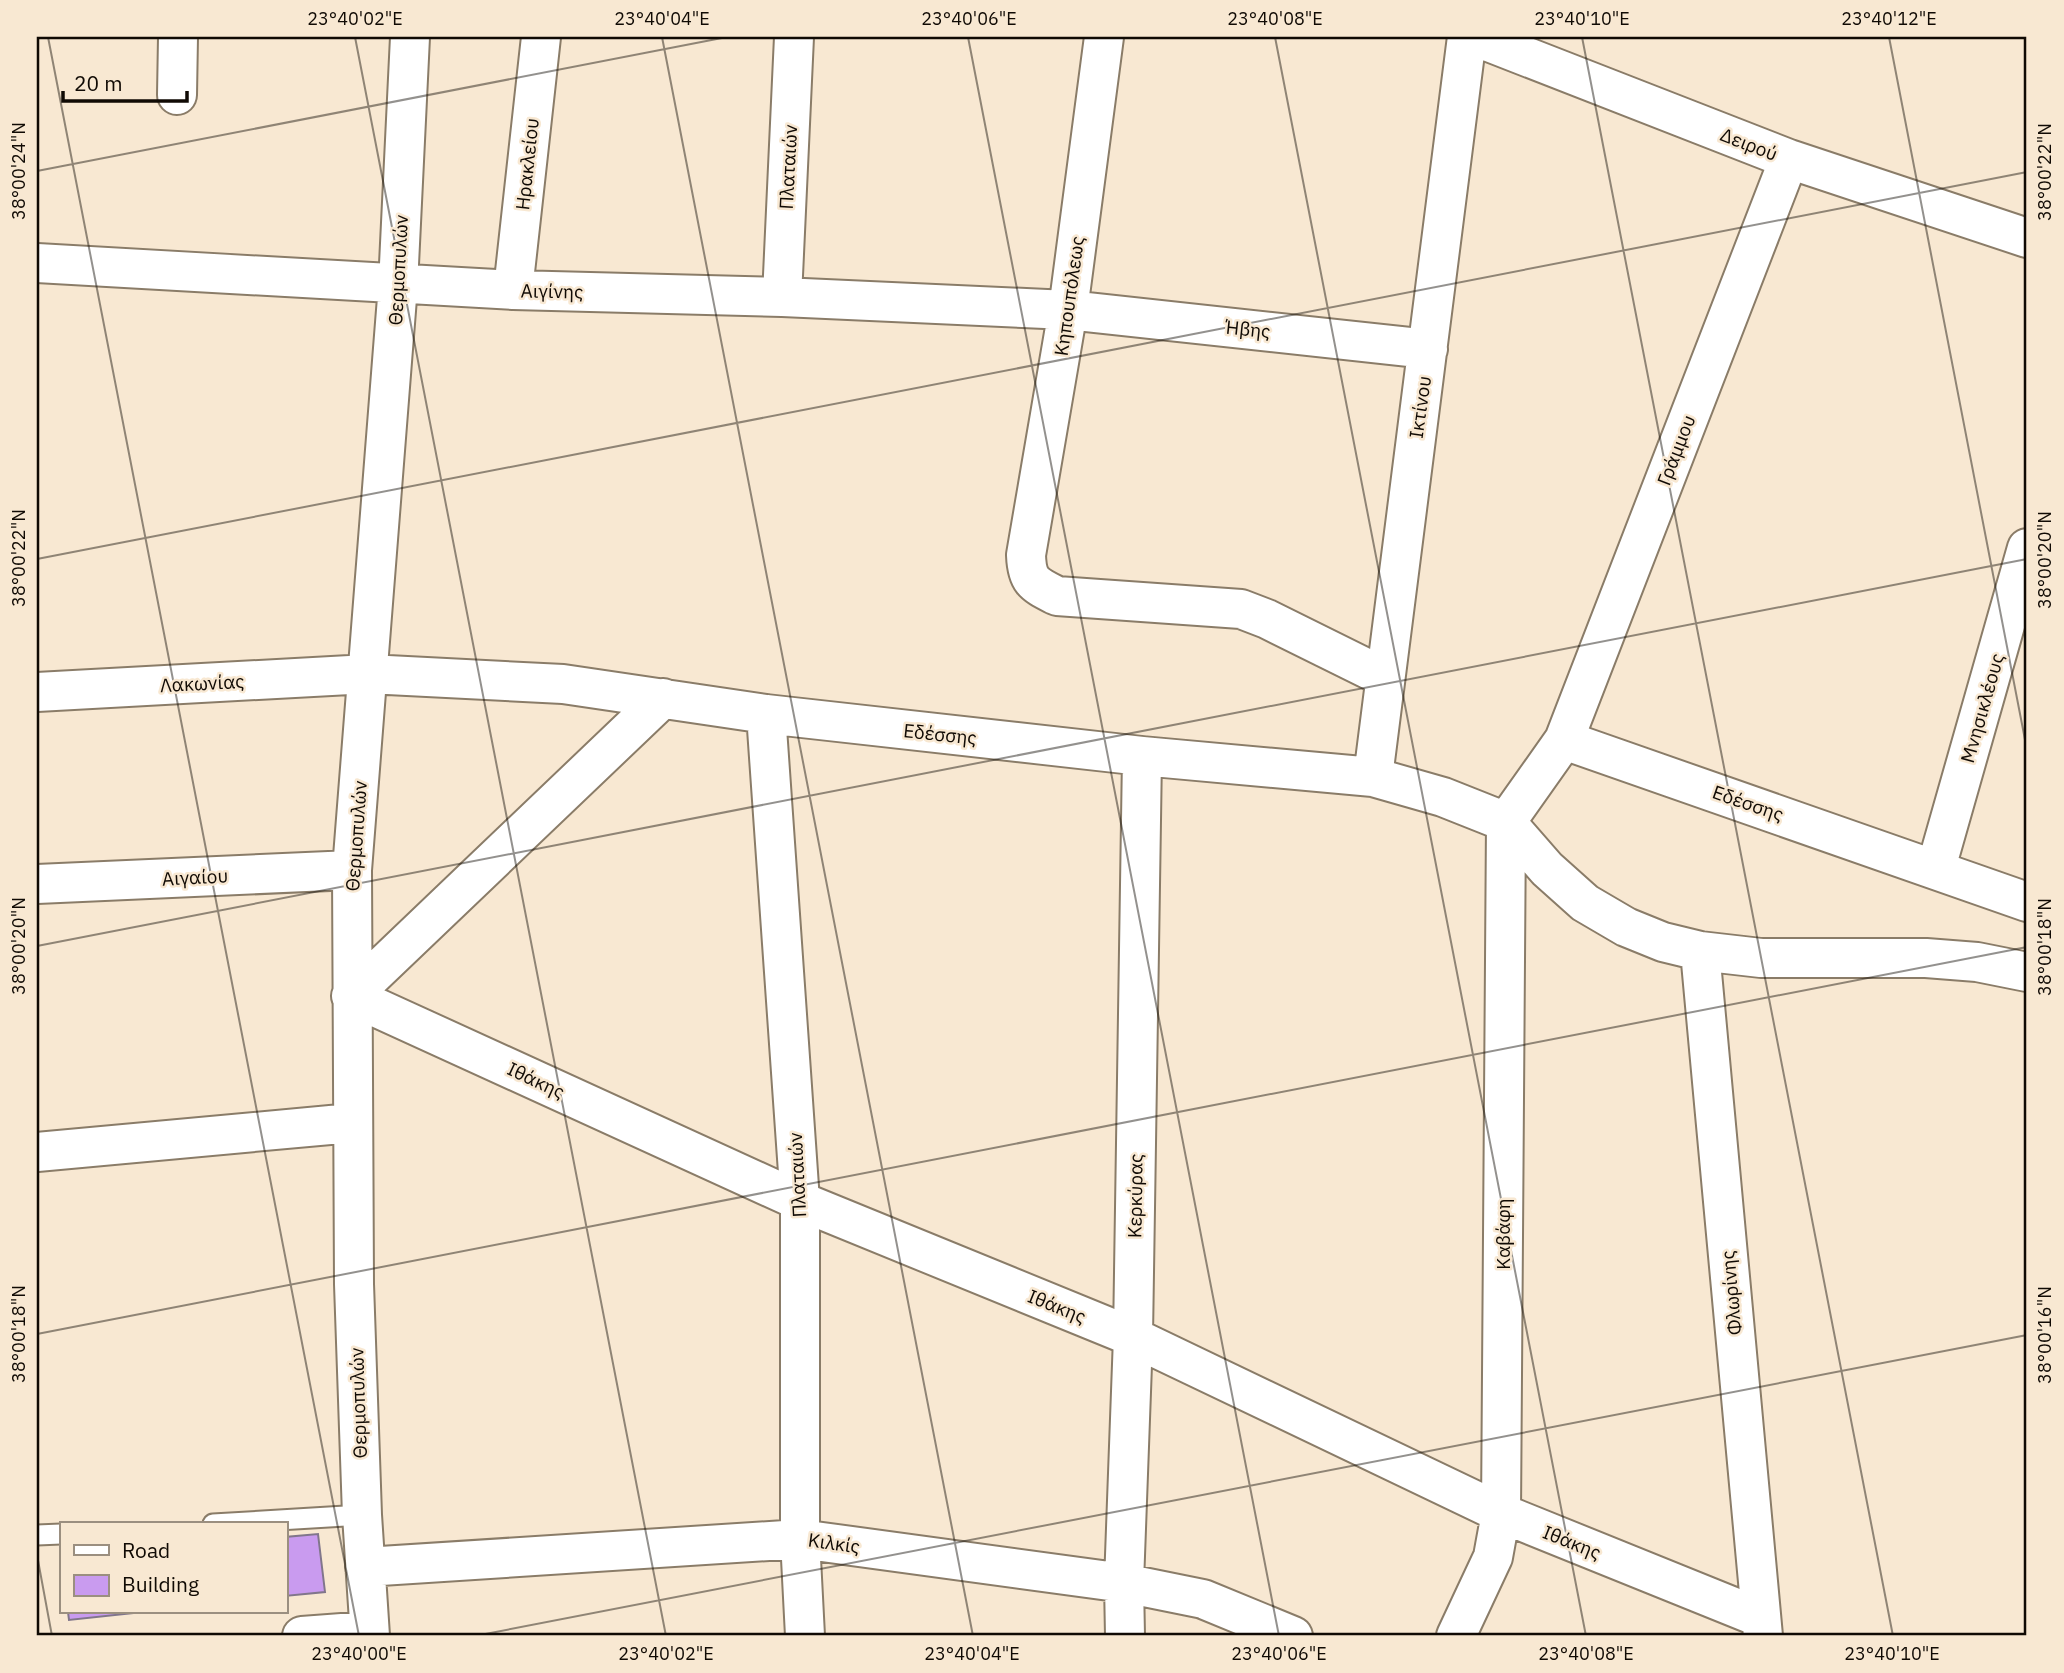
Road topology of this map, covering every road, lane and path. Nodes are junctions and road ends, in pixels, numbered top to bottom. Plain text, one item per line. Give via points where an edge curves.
1 (177, 37) edge
2 (410, 37) edge
3 (541, 37) edge
4 (794, 37) edge
5 (1104, 37) edge
6 (1467, 37) edge
7 (1476, 37) edge
8 (177, 94) dead end
9 (1789, 159) junction
10 (2027, 238) edge
11 (37, 263) edge
12 (398, 285) junction
13 (513, 290) junction
14 (782, 297) junction
15 (1068, 310) junction
16 (1428, 349) junction
17 (2027, 548) edge
18 (368, 674) junction
19 (1384, 677) junction
20 (37, 692) edge
21 (663, 698) junction
22 (766, 714) junction
23 (1564, 740) junction
24 (1142, 756) junction
25 (1373, 777) junction
26 (1506, 822) junction
27 (1936, 868) junction
28 (352, 870) junction
29 (37, 884) edge
30 (2027, 902) edge
31 (1700, 951) junction
32 (2027, 972) edge
33 (351, 996) junction
34 (352, 1122) junction
35 (37, 1152) edge
36 (800, 1201) junction
37 (1133, 1337) junction
38 (1502, 1513) junction
39 (362, 1515) junction
40 (246, 1522) edge
41 (60, 1534) edge
42 (37, 1535) edge
43 (800, 1539) junction
44 (365, 1567) junction
45 (1124, 1583) junction
46 (1762, 1627) edge
47 (370, 1634) edge
48 (302, 1636) edge
49 (805, 1636) edge
50 (1125, 1636) edge
51 (1293, 1636) edge
52 (1456, 1636) edge

1 - 8 street
2 - 12 street, Θερμοπυλών
3 - 13 street, Ηρακλείου
4 - 14 street, Πλαταιών
5 - 15 street, Κηπουπόλεως
6 - 16 street, Ικτίνου
7 - 9 street, Δειρού
9 - 10 street, Δειρού
9 - 23 street, Γράμμου
11 - 12 street, Αιγίνης
12 - 13 street, Αιγίνης
12 - 18 street, Θερμοπυλών
13 - 14 street, Αιγίνης
14 - 15 street, Αιγίνης
15 - 16 street, Ήβης
15 - 19 street, Κηπουπόλεως via 1026,555 1027,573 1037,585 1056,596 1241,609
16 - 19 street, Ικτίνου
17 - 27 street, Μνησικλέους
18 - 20 street, Λακωνίας
18 - 21 street, Εδέσσης via 563,684
18 - 28 street, Θερμοπυλών
19 - 25 street, Ικτίνου
21 - 22 street, Εδέσσης
21 - 33 street
22 - 24 street, Εδέσσης
22 - 36 street, Πλαταιών
23 - 26 street
23 - 27 street, Εδέσσης
24 - 25 street, Εδέσσης
24 - 37 street, Κερκύρας
25 - 26 street, Εδέσσης
26 - 31 street, Εδέσσης via 1585,903 1638,932
26 - 38 street, Καβάφη
27 - 30 street, Εδέσσης
28 - 29 street, Αιγαίου
28 - 33 street, Θερμοπυλών
31 - 32 street, Εδέσσης via 1760,958 1926,958
31 - 46 street, Φλωρίνης
33 - 34 street, Θερμοπυλών
33 - 36 street, Ιθάκης
34 - 35 street
34 - 39 street, Θερμοπυλών
36 - 37 street, Ιθάκης
36 - 43 street, Πλαταιών
37 - 38 street, Ιθάκης
37 - 45 street, Κερκύρας
38 - 46 street, Ιθάκης
38 - 52 street, Καβάφη via 1493,1557
39 - 40 lane
39 - 44 street, Θερμοπυλών
41 - 42 lane
43 - 44 street, Κιλκίς
43 - 45 street, Κιλκίς
43 - 49 street, Πλαταιών
44 - 47 street, Θερμοπυλών
45 - 50 street, Κερκύρας
45 - 51 street, Κιλκίς via 1203,1599
47 - 48 street

